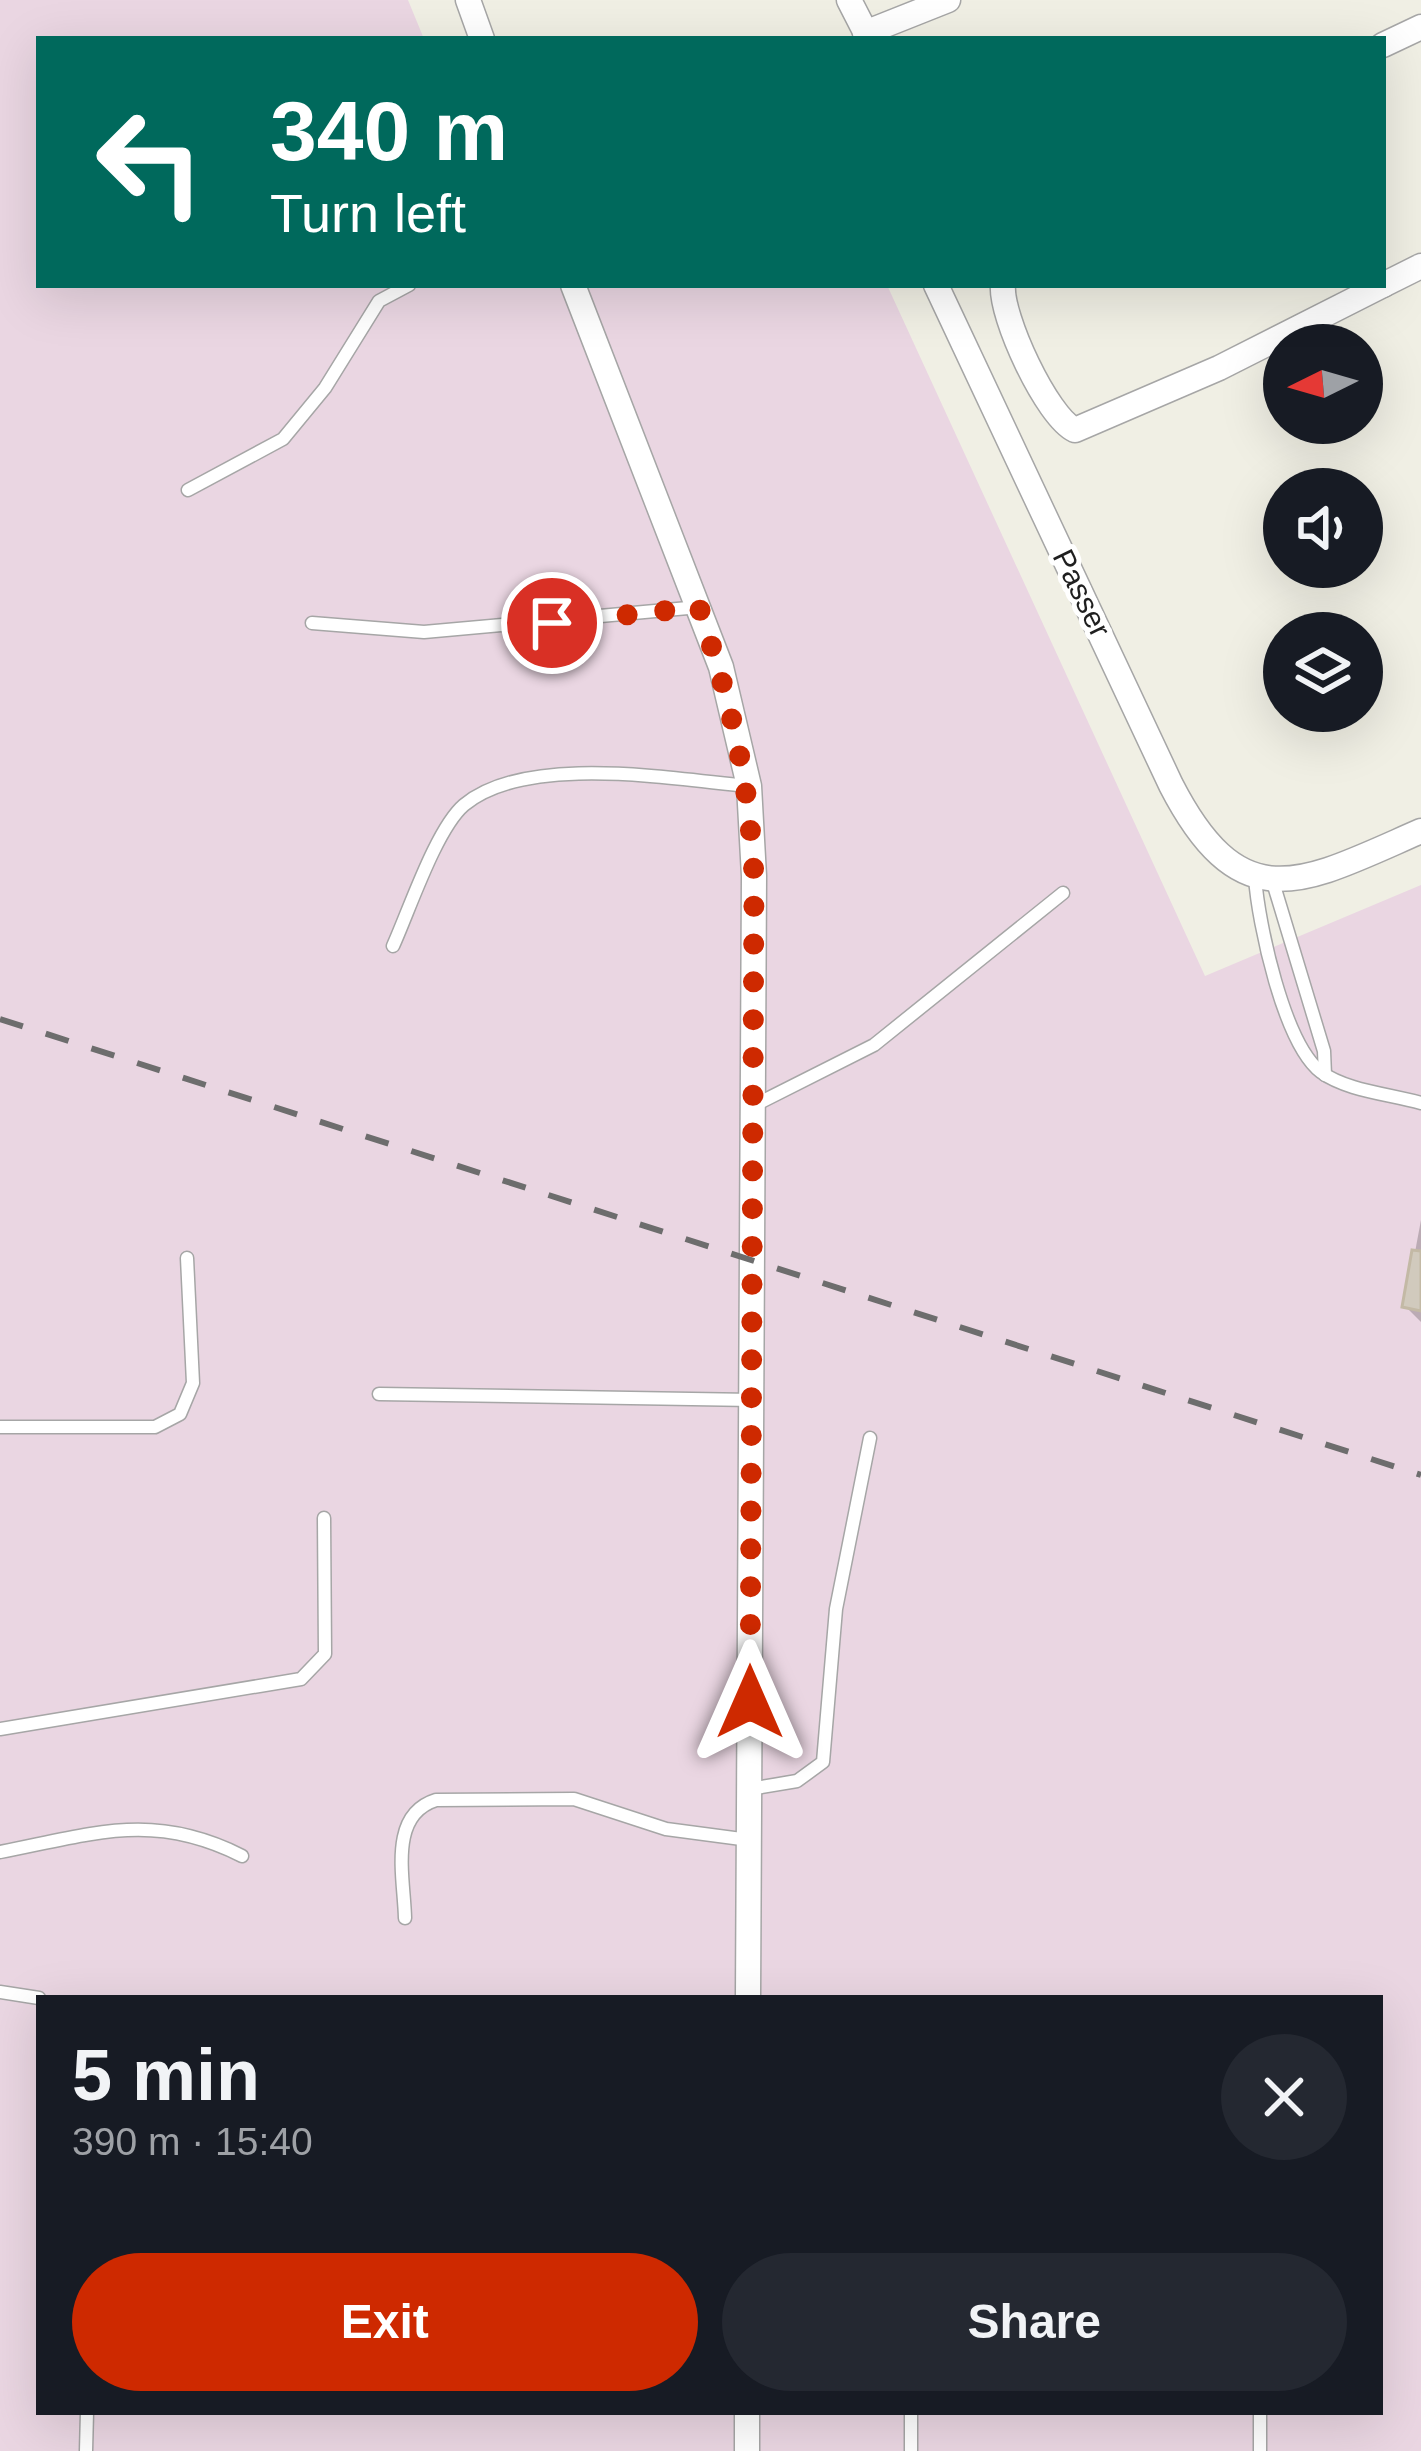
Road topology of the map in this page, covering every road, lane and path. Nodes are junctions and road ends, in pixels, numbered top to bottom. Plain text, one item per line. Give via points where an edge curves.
1 (469, 0) edge
2 (849, 0) edge
3 (948, 0) edge
4 (1421, 27) edge
5 (481, 36) edge
6 (867, 36) edge
7 (1386, 44) edge
8 (1421, 266) edge
9 (1386, 284) edge
10 (404, 288) edge
11 (574, 288) edge
12 (937, 288) edge
13 (1003, 288) edge
14 (1377, 288) edge
15 (188, 490) dead end
16 (699, 607) junction
17 (312, 623) dead end
18 (749, 786) junction
19 (1421, 831) edge
20 (1264, 878) junction
21 (1063, 893) dead end
22 (393, 946) dead end
23 (1325, 1075) junction
24 (1421, 1103) edge
25 (754, 1106) junction
26 (187, 1258) dead end
27 (379, 1394) dead end
28 (753, 1400) junction
29 (0, 1427) edge
30 (870, 1438) dead end
31 (324, 1518) dead end
32 (0, 1730) edge
33 (750, 1789) junction
34 (749, 1840) junction
35 (0, 1852) edge
36 (242, 1856) dead end
37 (405, 1918) dead end
38 (0, 1992) edge
39 (748, 1995) edge
40 (36, 1998) edge
41 (87, 2415) edge
42 (747, 2415) edge
43 (911, 2415) edge
44 (1260, 2415) edge
45 (86, 2451) edge
46 (747, 2451) edge
47 (911, 2451) edge
48 (1260, 2451) edge

1 - 5 street
2 - 6 street
3 - 6 street
4 - 7 street
8 - 9 street
10 - 15 lane via 379,302 283,439
11 - 16 street
12 - 20 street, Passer via 1186,814 1216,854
13 - 14 street via 1006,317 1043,391 1058,419 1075,430 1183,386
16 - 17 lane via 424,632
16 - 18 street
18 - 22 lane via 570,772 481,796 455,815
18 - 25 street
19 - 20 street via 1330,870
20 - 23 lane
20 - 23 lane via 1266,940 1298,1042
21 - 25 lane via 874,1045
23 - 24 lane
25 - 28 street
26 - 29 lane via 193,1383 180,1414 155,1427
27 - 28 lane
28 - 33 street
30 - 33 lane via 836,1609 823,1762 797,1781
31 - 32 lane via 325,1654 302,1679
33 - 34 street
34 - 37 lane via 679,1832 574,1799 436,1800 406,1820
34 - 39 street
35 - 36 lane via 148,1828 205,1837
38 - 40 lane
41 - 45 lane
42 - 46 street
43 - 47 lane
44 - 48 lane

